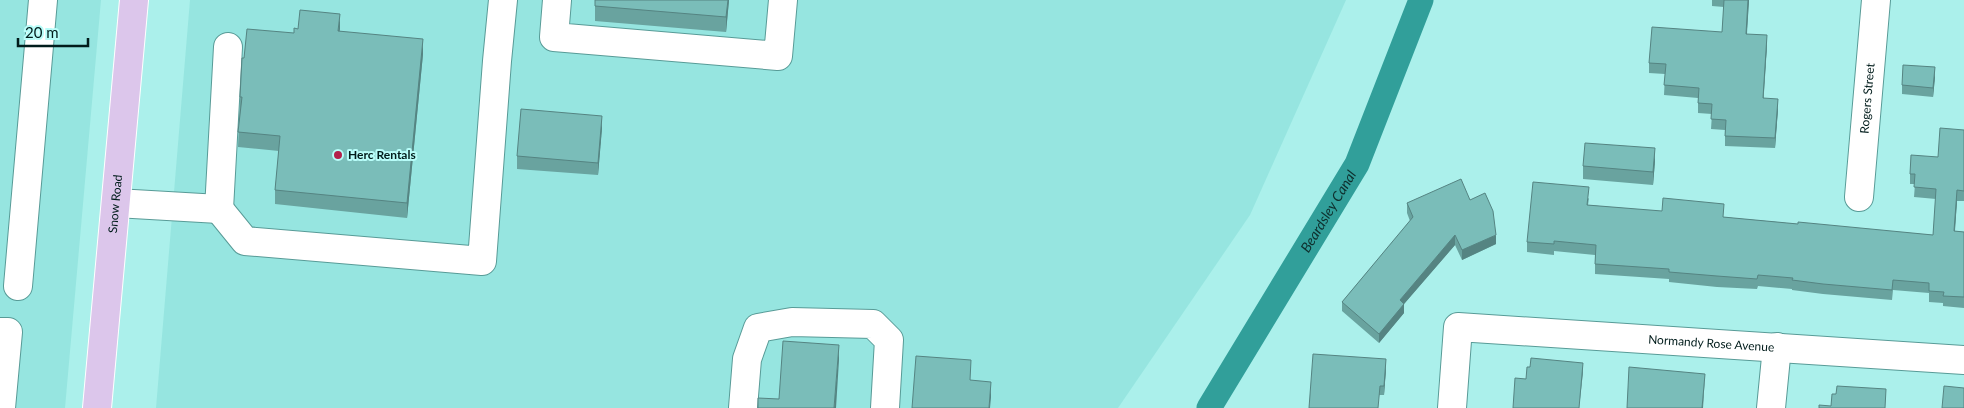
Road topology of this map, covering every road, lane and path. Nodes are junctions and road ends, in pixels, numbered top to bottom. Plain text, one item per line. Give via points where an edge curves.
1 (43, 0) edge
2 (134, 0) edge
3 (503, 0) edge
4 (557, 0) edge
5 (783, 0) edge
6 (1876, 0) edge
7 (228, 47) dead end
8 (1858, 197) dead end
9 (116, 203) junction
10 (218, 209) junction
11 (18, 286) dead end
12 (0, 332) edge
13 (1777, 347) junction
14 (1964, 360) edge
15 (1, 408) edge
16 (97, 408) edge
17 (742, 408) edge
18 (885, 408) edge
19 (1452, 408) edge
20 (1771, 408) edge

1 - 11 street
2 - 9 main road, Snow Road
3 - 10 street via 482,261 245,241
4 - 5 street via 554,38 778,56
6 - 8 street, Rogers Street
7 - 10 street
9 - 10 street
9 - 16 main road, Snow Road
12 - 15 street via 8,332
13 - 14 street, Normandy Rose Avenue
13 - 19 street, Normandy Rose Avenue via 1458,327
13 - 20 street
17 - 18 street via 747,359 758,328 792,322 873,324 889,340

